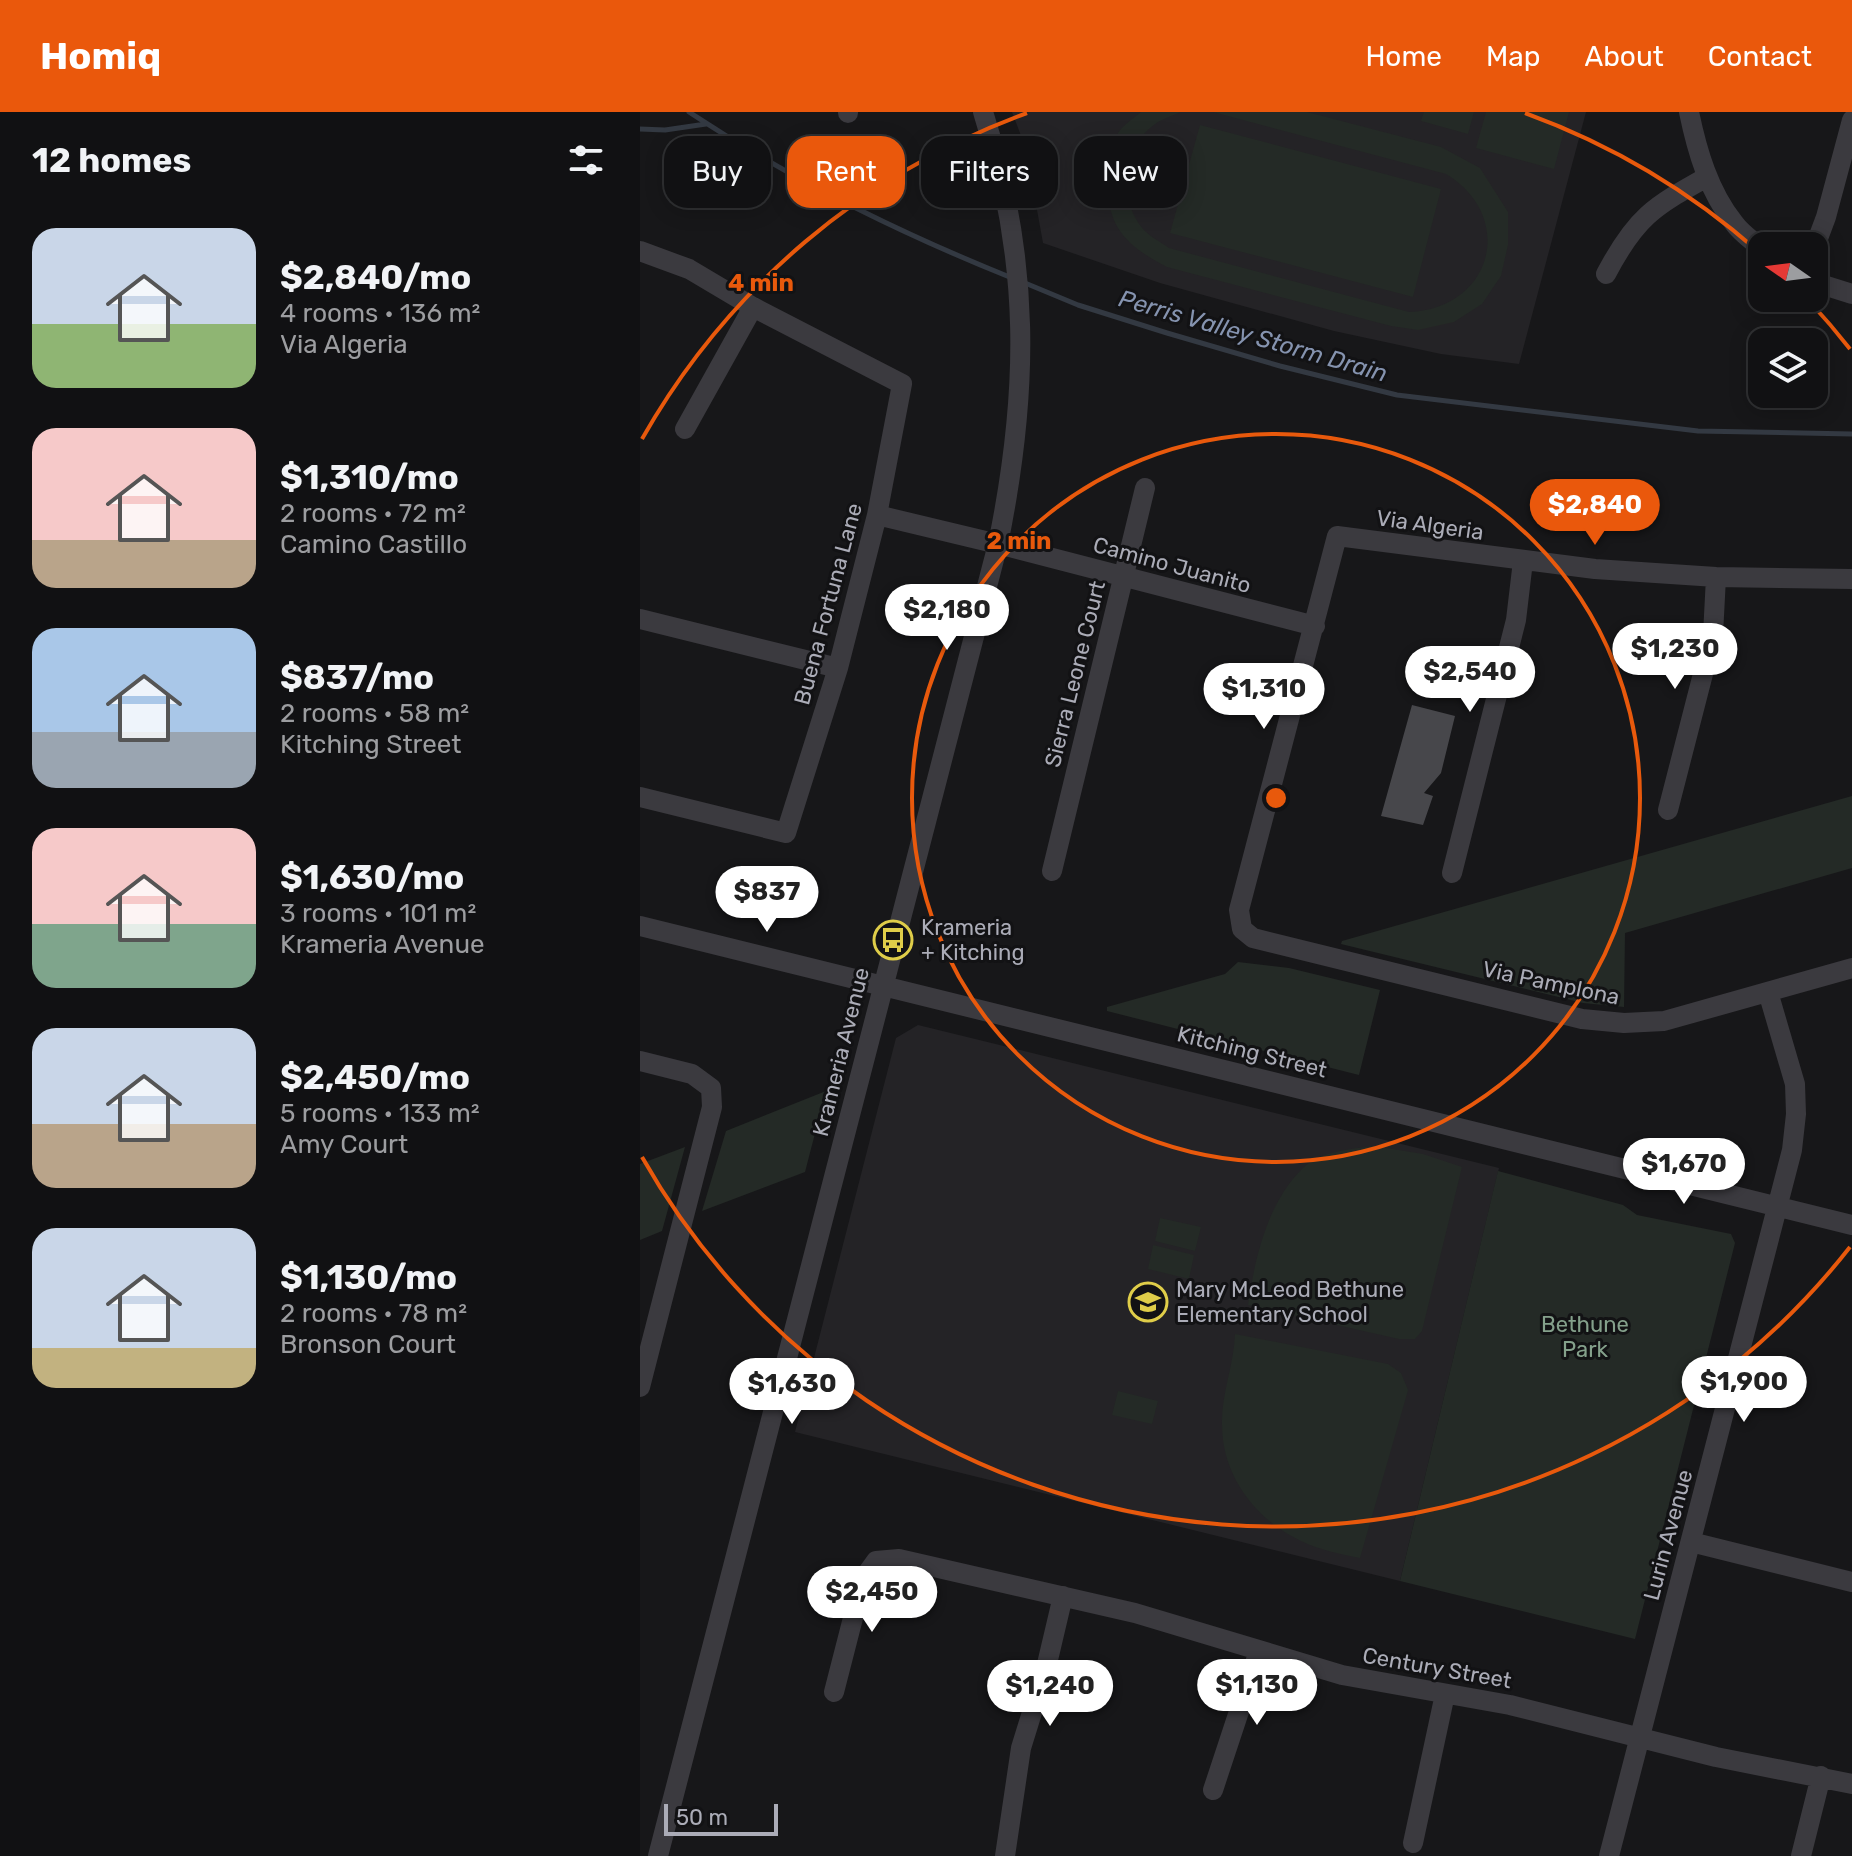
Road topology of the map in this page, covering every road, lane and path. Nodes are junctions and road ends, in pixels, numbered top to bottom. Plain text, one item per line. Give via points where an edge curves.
1 (983, 112) edge
2 (1689, 112) edge
3 (1852, 120) edge
4 (1707, 177) junction
5 (1820, 232) edge
6 (1748, 236) edge
7 (640, 251) edge
8 (1606, 274) dead end
9 (1828, 286) edge
10 (1852, 294) edge
11 (753, 307) junction
12 (685, 429) dead end
13 (1145, 488) dead end
14 (877, 515) junction
15 (998, 544) junction
16 (1523, 561) junction
17 (1123, 577) junction
18 (1716, 577) junction
19 (1852, 579) edge
20 (640, 619) edge
21 (1315, 626) junction
22 (838, 668) junction
23 (640, 797) edge
24 (1668, 810) dead end
25 (1052, 871) dead end
26 (1452, 873) dead end
27 (640, 926) edge
28 (1852, 968) edge
29 (883, 985) junction
30 (1768, 992) junction
31 (640, 1061) edge
32 (1779, 1207) junction
33 (1852, 1225) edge
34 (640, 1387) edge
35 (1691, 1542) junction
36 (1852, 1582) edge
37 (1063, 1596) junction
38 (1259, 1651) junction
39 (834, 1692) dead end
40 (1445, 1694) junction
41 (1640, 1738) junction
42 (1821, 1776) junction
43 (1852, 1784) edge
44 (1213, 1790) dead end
45 (1413, 1843) dead end
46 (658, 1856) edge
47 (1005, 1856) edge
48 (1609, 1856) edge
49 (1801, 1856) edge

1 - 15 street, Krameria Avenue via 1008,202 1022,320 1019,421
2 - 4 street
3 - 5 street
4 - 6 street via 1734,224
4 - 8 street via 1660,203 1636,225
7 - 11 street via 689,269
9 - 10 street
11 - 12 street
11 - 14 street, Buena Fortuna Lane via 902,384
13 - 17 street, Sierra Leone Court
14 - 15 street, Camino Juanito
14 - 22 street, Buena Fortuna Lane
15 - 17 street, Camino Juanito
15 - 29 street, Krameria Avenue
16 - 18 street, Via Algeria
16 - 21 street, Via Algeria via 1337,536
16 - 26 street via 1516,620
17 - 21 street, Camino Juanito
17 - 25 street, Sierra Leone Court
18 - 19 street, Via Algeria
18 - 24 street via 1713,635
20 - 22 street
21 - 30 street, Via Pamplona via 1239,910 1242,929 1253,938 1582,1019 1664,1021
22 - 23 street, Buena Fortuna Lane via 786,833
27 - 29 street, Kitching Street
28 - 30 street, Via Pamplona
29 - 32 street, Kitching Street
29 - 46 street, Krameria Avenue
30 - 32 street, Lurin Avenue via 1795,1084 1792,1150
31 - 34 street via 692,1074 711,1088 712,1107
32 - 33 street, Kitching Street
32 - 35 street, Lurin Avenue
35 - 36 street
35 - 41 street, Lurin Avenue
37 - 38 street, Century Street
37 - 39 street, Century Street via 899,1559 876,1561 863,1579
37 - 47 street via 1021,1748
38 - 40 street, Century Street via 1342,1675
38 - 44 street
40 - 41 street, Century Street
40 - 45 street
41 - 42 street, Century Street
41 - 48 street, Lurin Avenue
42 - 43 street, Century Street
42 - 49 street

